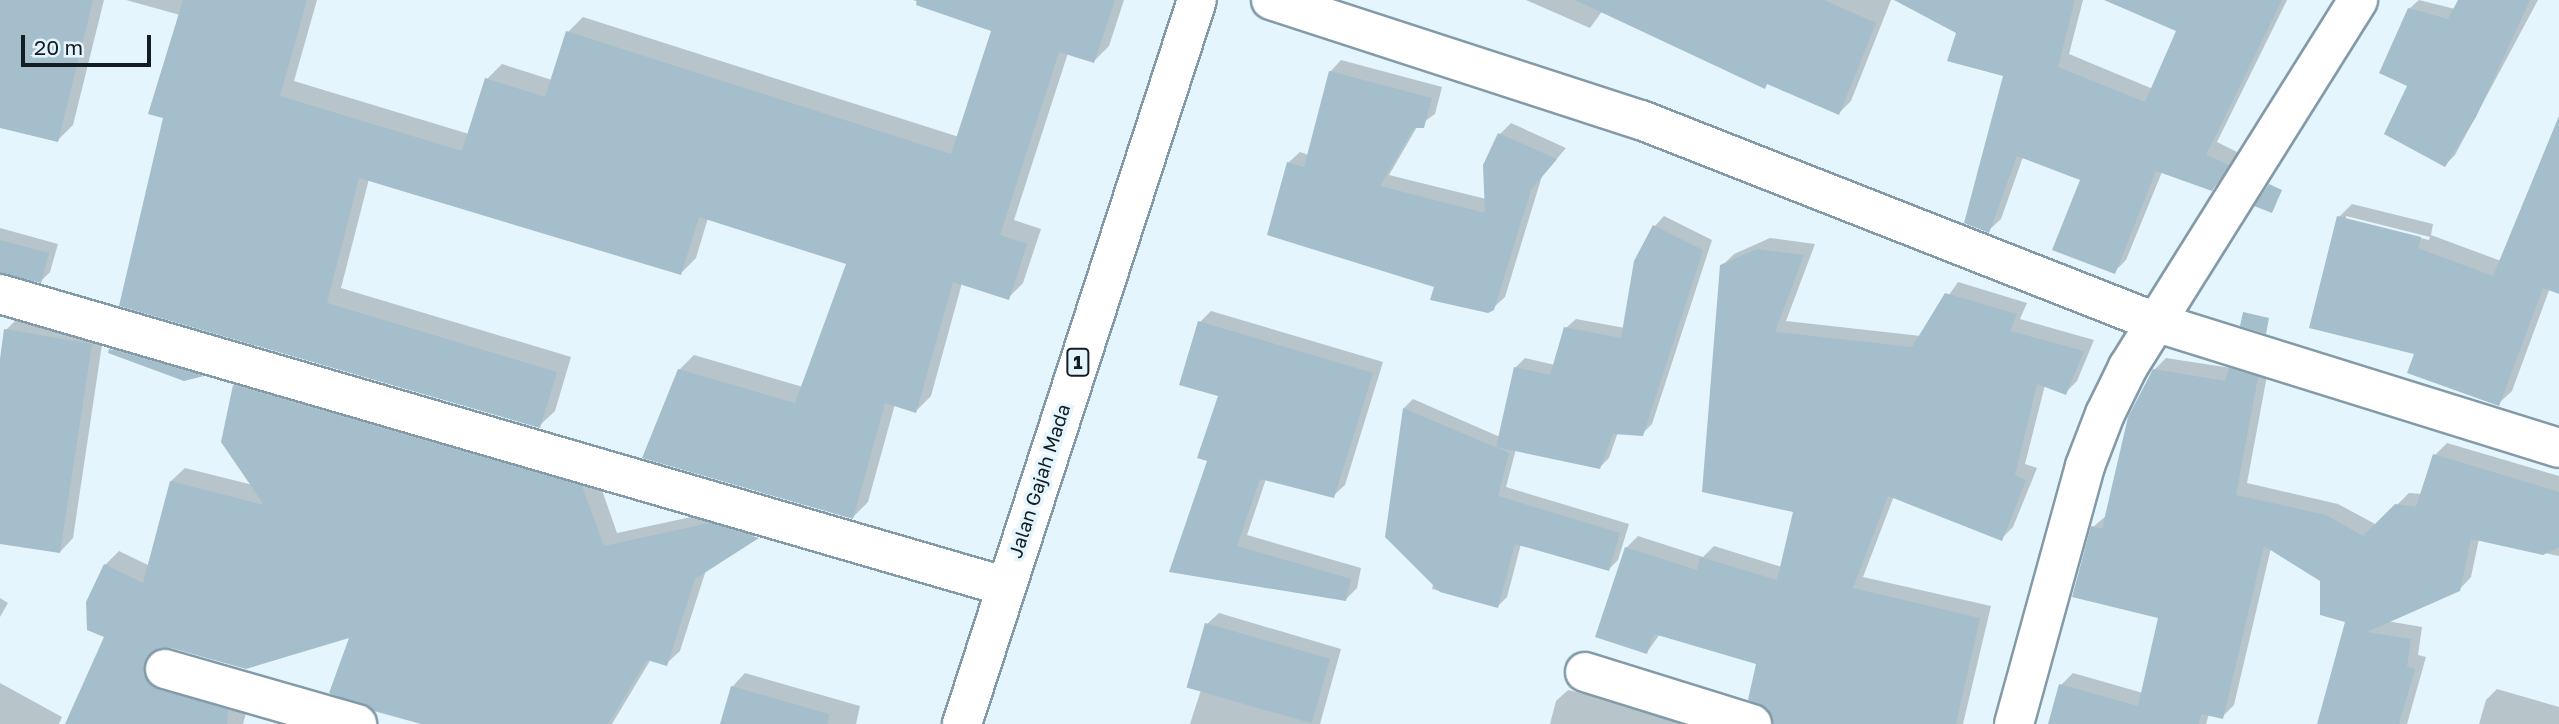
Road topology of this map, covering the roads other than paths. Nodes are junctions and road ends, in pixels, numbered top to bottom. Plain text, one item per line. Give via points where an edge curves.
1 (1197, 0) edge
2 (1271, 0) edge
3 (2358, 0) edge
4 (0, 294) edge
5 (2158, 323) junction
6 (2559, 448) edge
7 (1004, 586) junction
8 (165, 669) dead end
9 (1585, 672) dead end
10 (357, 724) edge
11 (962, 724) edge
12 (1752, 724) edge
13 (2014, 724) edge

1 - 7 main road, Jalan Gajah Mada / 1
2 - 5 main road via 1641,120
3 - 5 main road
4 - 7 main road
5 - 6 main road
5 - 13 main road via 2128,367 2085,466
7 - 11 main road, Jalan Gajah Mada / 1
8 - 10 main road
9 - 12 main road

